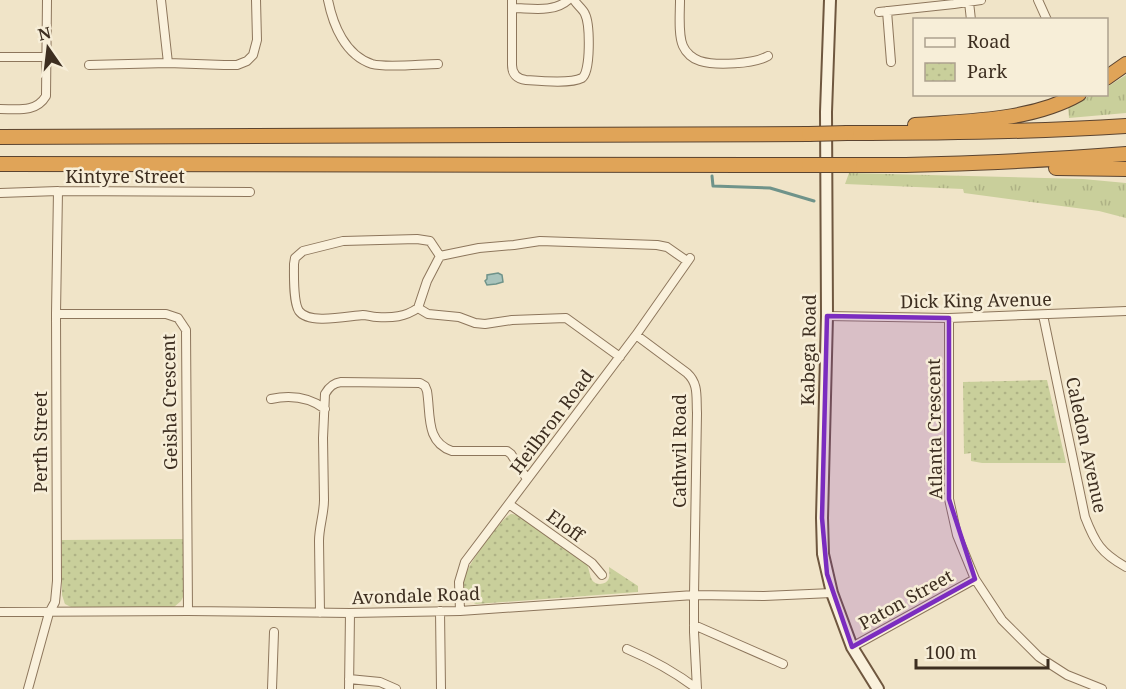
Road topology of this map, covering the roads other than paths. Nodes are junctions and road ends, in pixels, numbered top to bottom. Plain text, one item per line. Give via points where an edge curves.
1 (47, 0) edge
2 (161, 0) edge
3 (256, 0) edge
4 (328, 0) edge
5 (568, 0) edge
6 (573, 0) edge
7 (680, 0) edge
8 (830, 0) edge
9 (981, 0) edge
10 (1038, 0) edge
11 (969, 2) junction
12 (513, 4) edge
13 (971, 18) edge
14 (1046, 18) edge
15 (768, 56) dead end
16 (0, 57) edge
17 (46, 57) junction
18 (891, 62) dead end
19 (168, 63) junction
20 (438, 64) dead end
21 (1126, 64) edge
22 (89, 65) dead end
23 (1108, 77) edge
24 (1074, 96) edge
25 (0, 109) edge
26 (1126, 126) edge
27 (847, 133) junction
28 (0, 137) edge
29 (1126, 154) edge
30 (0, 164) edge
31 (916, 166) junction
32 (1126, 169) edge
33 (58, 191) junction
34 (249, 192) dead end
35 (0, 193) edge
36 (440, 256) junction
37 (418, 308) junction
38 (1126, 311) edge
39 (56, 314) junction
40 (1043, 315) junction
41 (827, 316) junction
42 (949, 318) junction
43 (636, 335) junction
44 (620, 357) junction
45 (271, 399) dead end
46 (325, 409) junction
47 (527, 480) junction
48 (509, 504) junction
49 (1126, 567) edge
50 (602, 575) dead end
51 (975, 579) junction
52 (832, 593) junction
53 (694, 595) junction
54 (188, 611) junction
55 (440, 611) junction
56 (460, 611) junction
57 (0, 612) edge
58 (49, 613) junction
59 (320, 613) junction
60 (350, 613) junction
61 (694, 625) junction
62 (274, 632) dead end
63 (852, 647) junction
64 (627, 649) dead end
65 (783, 664) dead end
66 (696, 671) junction
67 (679, 675) junction
68 (349, 679) junction
69 (28, 689) edge
70 (272, 689) edge
71 (349, 689) edge
72 (396, 689) edge
73 (441, 689) edge
74 (697, 689) edge
75 (878, 689) edge
76 (1102, 689) edge

1 - 17 street
2 - 19 street
3 - 19 street via 257,40 253,55 246,61 237,65
4 - 20 street via 336,29 357,56 384,65
5 - 12 street via 550,8
6 - 12 street via 588,22 589,55 586,74 574,80 526,80 516,76 512,69
7 - 15 street via 682,45 693,58 712,63 746,63
8 - 41 street, Kabega Road
9 - 11 street
10 - 14 street
11 - 13 street
11 - 18 street via 883,12
16 - 17 street
17 - 25 street via 47,91 40,104 27,109
19 - 22 street
21 - 23 highway
24 - 27 highway via 1022,114
26 - 27 highway via 1050,131
27 - 28 highway, bridge
29 - 31 highway
30 - 31 highway, bridge
31 - 32 highway
33 - 34 street, Kintyre Street
33 - 35 street, Kintyre Street
33 - 39 street, Perth Street
36 - 37 street
36 - 37 street via 430,241 417,239 343,241 303,251 295,258 296,304 304,315 392,317 410,314
36 - 43 street, Heilbron Road via 550,241 667,247 689,260
37 - 44 street via 428,314 485,324 566,318
38 - 40 street, Dick King Avenue
39 - 54 street, Geisha Crescent via 166,314 178,318 186,330
39 - 58 street, Perth Street via 57,581 55,602
40 - 42 street, Dick King Avenue
40 - 49 street, Caledon Avenue via 1085,516 1097,544
41 - 42 street, Dick King Avenue
41 - 52 street, Kabega Road via 822,518
42 - 51 street, Atlanta Crescent via 949,499 957,535
43 - 44 street, Heilbron Road
43 - 53 street, Cathwil Road via 687,373 696,388
44 - 47 street, Heilbron Road
45 - 46 street via 298,398
46 - 47 street via 325,394 335,383 420,383 427,391 430,426 440,445 452,451 507,451
46 - 59 street via 324,510 319,530
47 - 48 street, Heilbron Road
48 - 50 street, Eloff via 592,563
48 - 56 street, Heilbron Road via 465,562 459,582
51 - 63 street, Paton Street
51 - 76 street, Atlanta Crescent via 1002,620 1039,657 1067,675
52 - 53 street, Avondale Road
52 - 63 street, Kabega Road
53 - 56 street, Avondale Road
53 - 61 street, Cathwil Road
54 - 58 street, Avondale Road
54 - 59 street, Avondale Road
55 - 56 street, Avondale Road
55 - 60 street, Avondale Road
55 - 73 street
57 - 58 street, Avondale Road
58 - 69 street, Perth Street
59 - 60 street, Avondale Road
60 - 68 street
61 - 65 street
61 - 66 street, Cathwil Road
62 - 70 street
63 - 75 street, Kabega Road
64 - 67 street
66 - 67 street
66 - 74 street, Cathwil Road
67 - 74 street
68 - 71 street
68 - 72 street via 380,682

